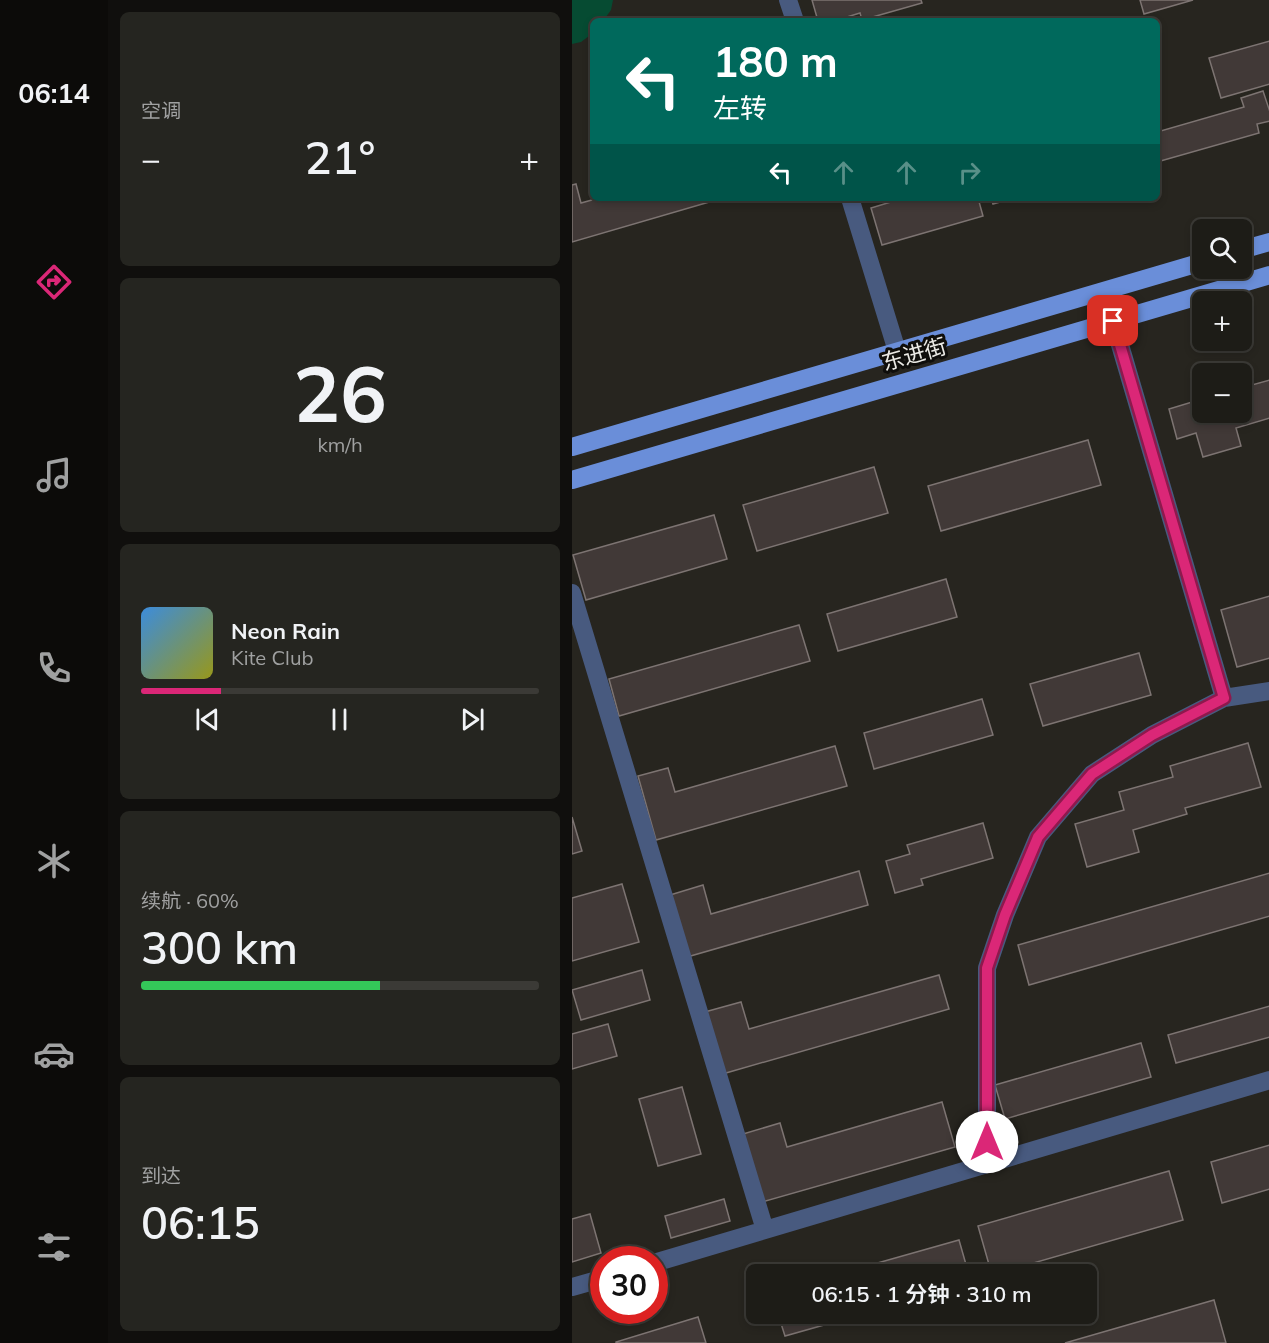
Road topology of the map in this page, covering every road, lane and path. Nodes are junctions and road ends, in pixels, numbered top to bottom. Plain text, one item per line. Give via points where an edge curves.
1 (788, 0) edge
2 (794, 18) edge
3 (851, 201) edge
4 (1270, 242) edge
5 (1252, 247) edge
6 (1192, 265) edge
7 (1270, 275) edge
8 (1113, 321) junction
9 (897, 351) junction
10 (572, 447) edge
11 (572, 480) edge
12 (572, 593) edge
13 (1270, 691) edge
14 (1224, 698) junction
15 (1270, 1080) edge
16 (988, 1164) junction
17 (765, 1230) junction
18 (668, 1259) edge
19 (590, 1282) edge
20 (572, 1287) edge

1 - 2 street
3 - 9 street
4 - 5 main road
6 - 9 main road, 东进街
7 - 8 main road, 东进街
8 - 11 main road, 东进街
8 - 14 street
9 - 10 main road, 东进街
12 - 17 street
13 - 14 street
14 - 16 street via 1152,735 1092,774 1038,837 987,968
15 - 16 street
16 - 17 street
17 - 18 street
19 - 20 street

